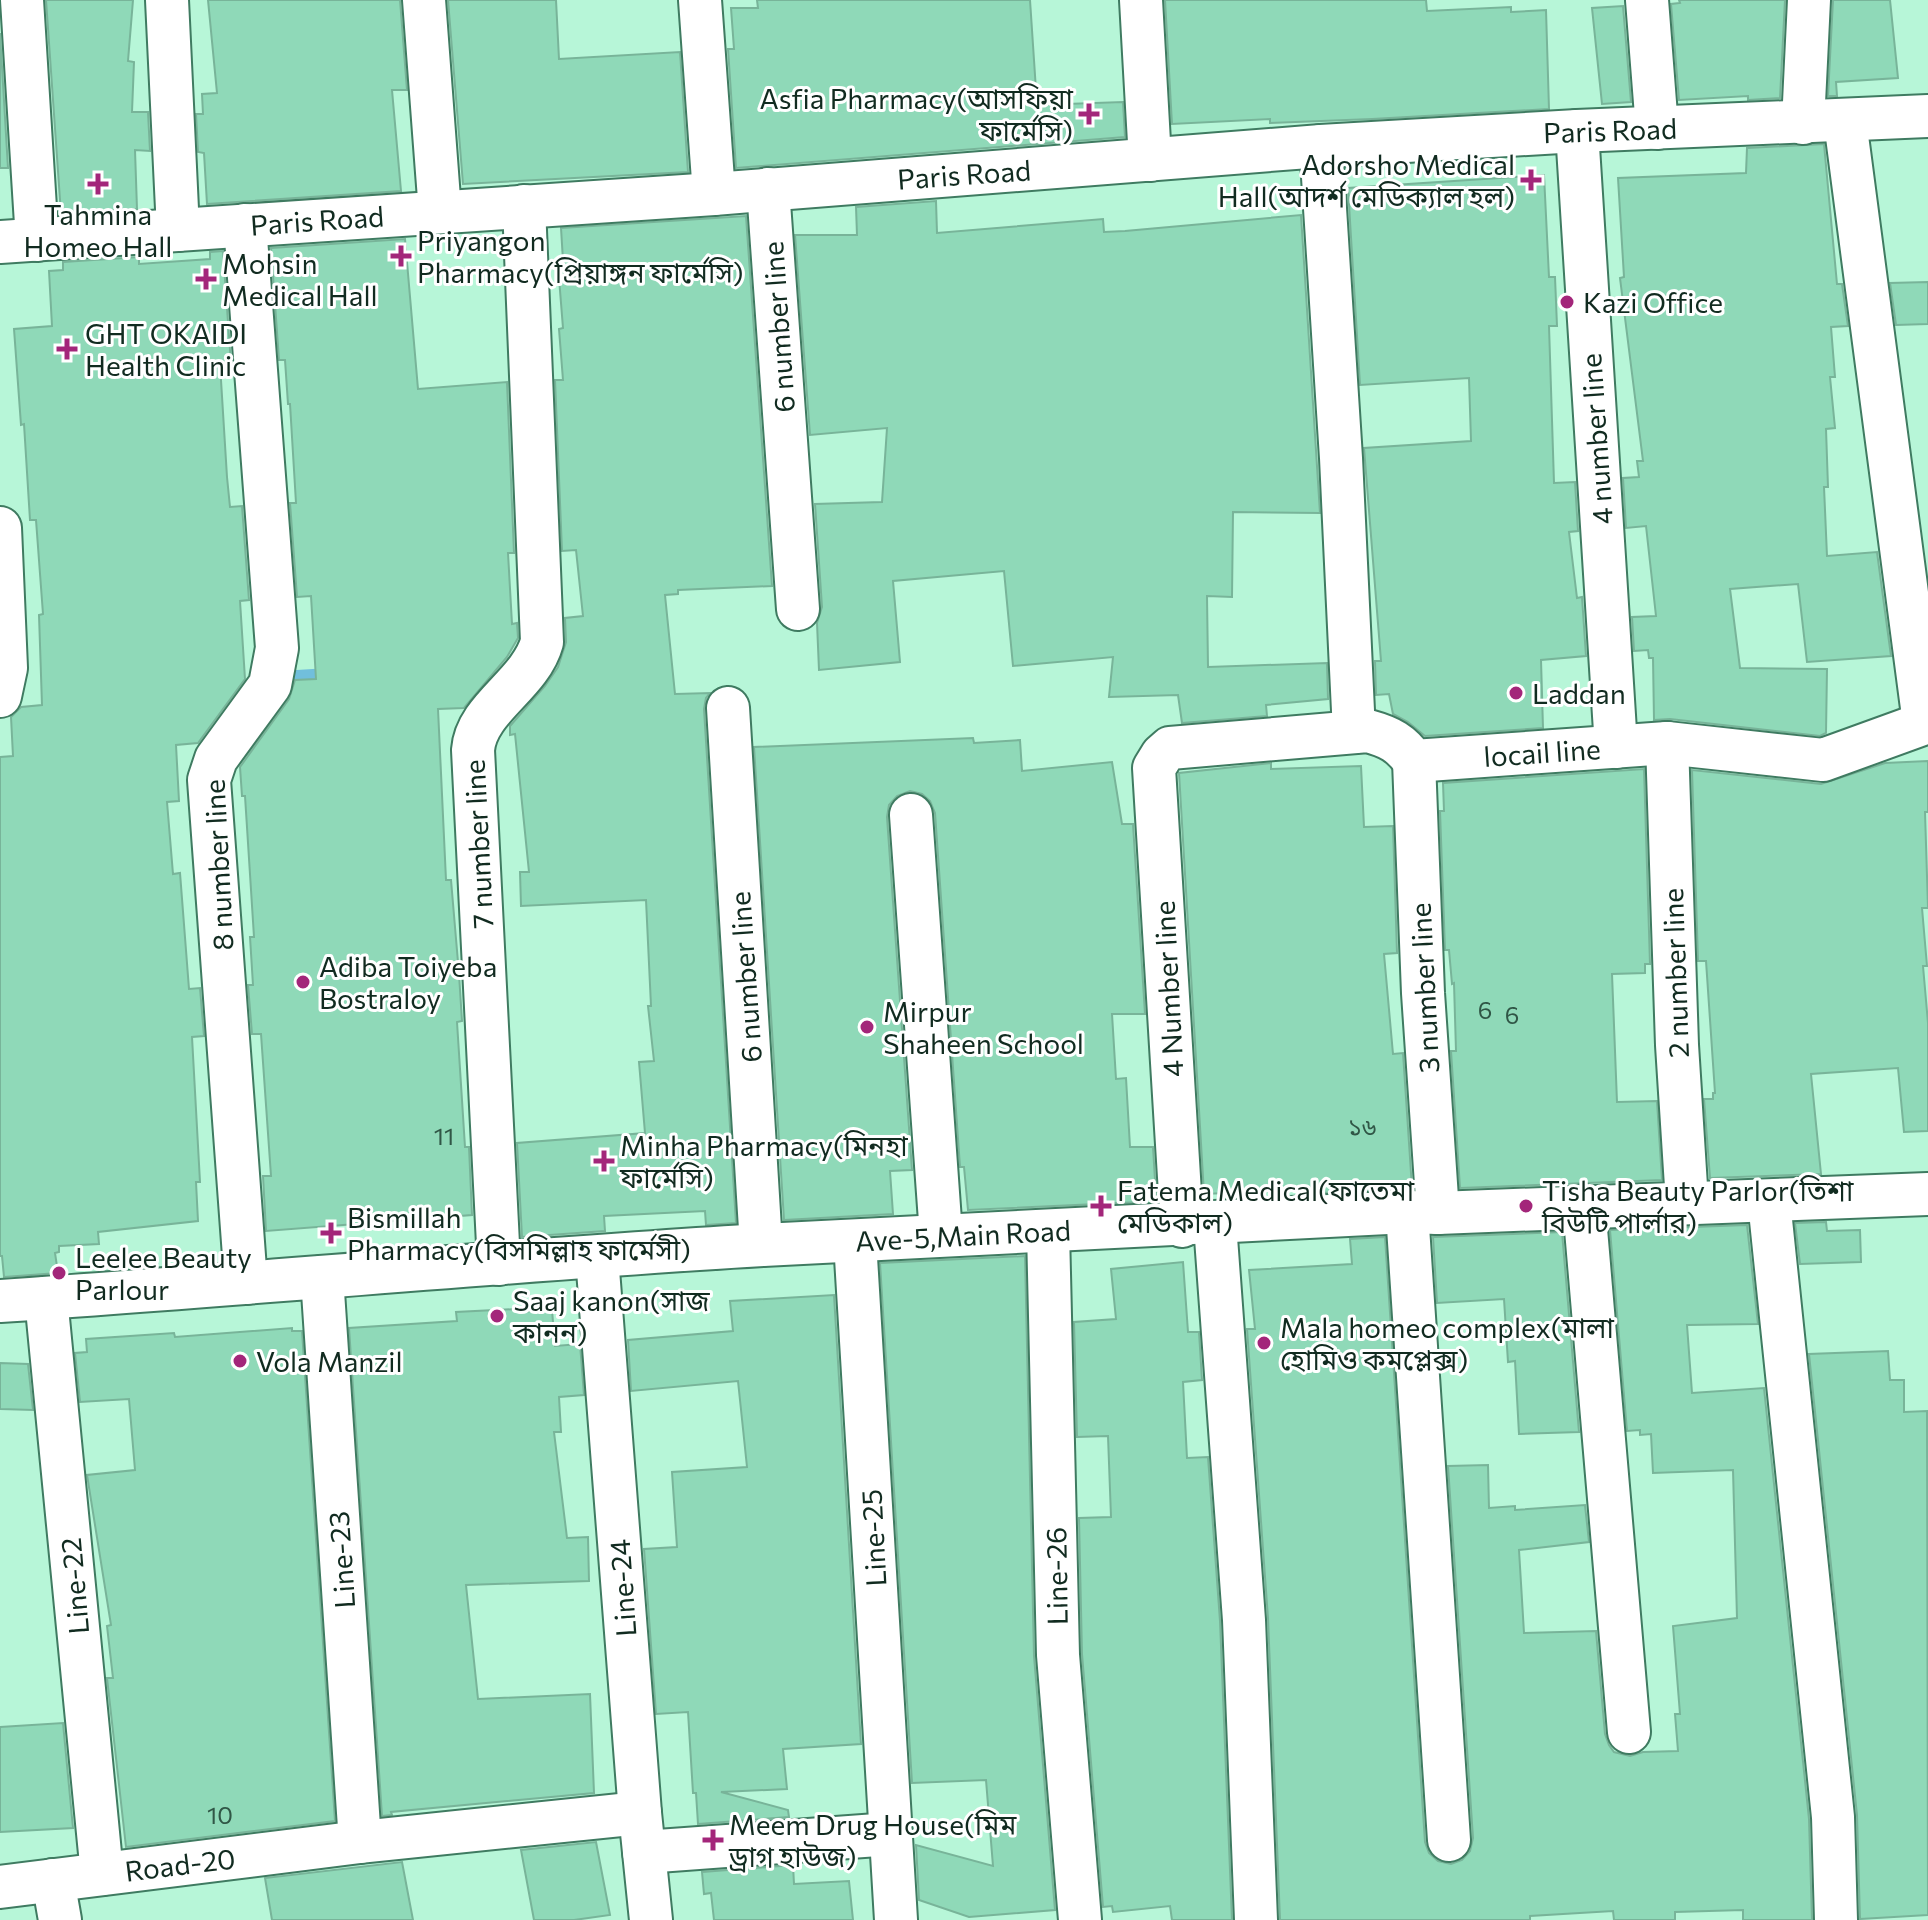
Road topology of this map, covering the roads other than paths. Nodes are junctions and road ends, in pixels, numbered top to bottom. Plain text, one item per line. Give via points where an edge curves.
1 (22, 0) edge
2 (167, 0) edge
3 (424, 0) edge
4 (700, 0) edge
5 (1141, 0) edge
6 (1647, 0) edge
7 (1809, 0) edge
8 (1928, 116) edge
9 (1845, 121) junction
10 (1803, 123) junction
11 (1657, 128) junction
12 (1577, 131) junction
13 (1321, 146) junction
14 (1150, 160) junction
15 (768, 189) junction
16 (714, 194) junction
17 (524, 206) junction
18 (440, 212) junction
19 (245, 225) junction
20 (178, 230) junction
21 (18, 241) edge
22 (0, 528) edge
23 (798, 609) dead end
24 (0, 696) edge
25 (728, 708) dead end
26 (1926, 722) edge
27 (1354, 732) junction
28 (1667, 743) junction
29 (1616, 747) junction
30 (1414, 761) junction
31 (911, 815) dead end
32 (1928, 1194) edge
33 (1769, 1201) junction
34 (1687, 1202) junction
35 (1584, 1206) junction
36 (1423, 1213) junction
37 (1199, 1225) junction
38 (1048, 1231) junction
39 (941, 1235) junction
40 (855, 1241) junction
41 (761, 1245) junction
42 (597, 1257) junction
43 (499, 1264) junction
44 (322, 1277) junction
45 (246, 1283) junction
46 (46, 1298) junction
47 (0, 1301) edge
48 (1629, 1732) dead end
49 (642, 1833) junction
50 (891, 1834) junction
51 (1449, 1840) dead end
52 (360, 1842) junction
53 (102, 1874) junction
54 (0, 1880) edge
55 (0, 1887) edge
56 (57, 1900) edge
57 (651, 1920) edge
58 (896, 1920) edge
59 (1080, 1920) edge
60 (1256, 1920) edge
61 (1836, 1920) edge

1 - 21 street
2 - 20 street
3 - 18 street
4 - 16 street
5 - 14 street
6 - 11 street
7 - 10 street
8 - 9 street, Paris Road
9 - 10 street, Paris Road
9 - 26 street
10 - 11 street, Paris Road
11 - 12 street, Paris Road
12 - 13 street, Paris Road
12 - 29 street, 4 number line
13 - 14 street, Paris Road
13 - 27 street
14 - 15 street, Paris Road
15 - 16 street, Paris Road
15 - 23 street, 6 number line
16 - 17 street, Paris Road
17 - 18 street, Paris Road
17 - 43 street, 7 number line via 542,642 528,672 474,735 473,750
18 - 19 street, Paris Road
19 - 20 street, Paris Road
19 - 45 street, 8 number line via 277,648 270,685 216,759 209,780
20 - 21 street, Paris Road
22 - 24 street via 6,668
25 - 41 street, 6 number line
26 - 28 street, locail line via 1823,760
27 - 30 street via 1389,737
27 - 37 street, 4 Number line via 1170,748 1154,768
28 - 29 street, locail line
28 - 34 street, 2 number line
29 - 30 street, locail line
30 - 36 street, 3 number line via 1423,993
31 - 39 street
32 - 33 street, Ave-5,Main Road
33 - 34 street, Ave-5,Main Road
33 - 61 street via 1833,1817
34 - 35 street, Ave-5,Main Road
35 - 36 street, Ave-5,Main Road
35 - 48 street
36 - 37 street, Ave-5,Main Road
36 - 51 street, 3 number line
37 - 38 street, Ave-5,Main Road
37 - 60 street, 4 Number line via 1244,1620
38 - 39 street, Ave-5,Main Road
38 - 59 street, Line-26 via 1058,1655
39 - 40 street, Ave-5,Main Road
40 - 41 street, Ave-5,Main Road
40 - 50 street, Line-25
41 - 42 street, Ave-5,Main Road
42 - 43 street, Ave-5,Main Road
42 - 49 street, Line-24
43 - 44 street, Ave-5,Main Road
44 - 45 street, Ave-5,Main Road
44 - 52 street, Line-23
45 - 46 street, Ave-5,Main Road
46 - 47 street, Ave-5,Main Road
46 - 53 street, Line-22
49 - 50 street
49 - 52 street, Road-20
49 - 57 street, Line-24
50 - 58 street, Line-25
52 - 53 street, Road-20
53 - 56 street, Road-20
54 - 55 street
55 - 56 street, Road-20

